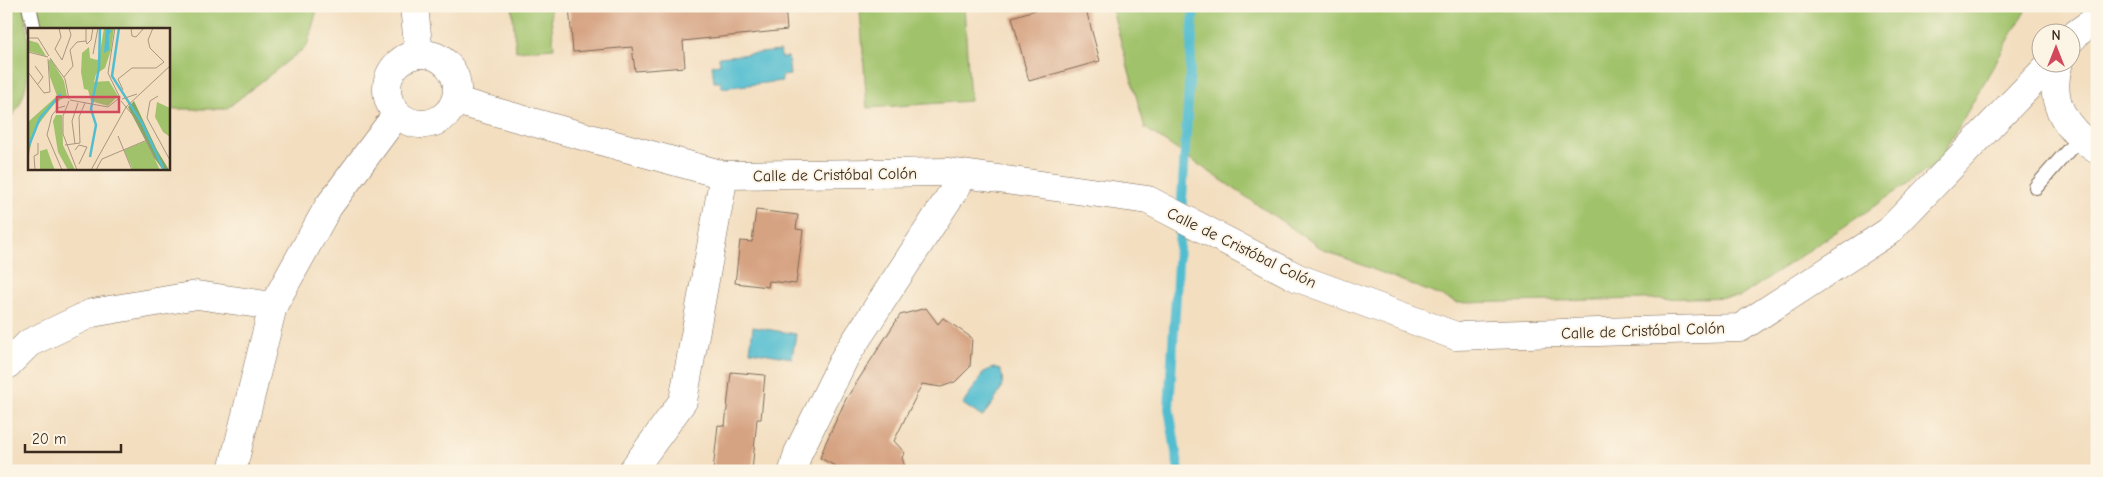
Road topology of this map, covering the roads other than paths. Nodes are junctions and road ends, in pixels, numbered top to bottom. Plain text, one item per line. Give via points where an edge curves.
1 (29, 6) edge
2 (414, 6) edge
3 (2097, 19) edge
4 (34, 28) edge
5 (2080, 31) edge
6 (419, 54) junction
7 (2042, 72) edge
8 (2056, 72) edge
9 (456, 101) junction
10 (397, 114) junction
11 (2088, 144) edge
12 (964, 174) junction
13 (724, 175) junction
14 (2036, 187) dead end
15 (273, 306) junction
16 (6, 366) edge
17 (232, 471) edge
18 (632, 471) edge
19 (794, 471) edge

1 - 4 lane
2 - 6 street
3 - 5 street
6 - 9 street via 441,59 450,67 456,77
6 - 10 street via 398,63 387,82 390,105
7 - 12 street, Calle de Cristóbal Colón via 1888,232 1740,328 1456,336 1298,278 1148,200
8 - 11 street via 2056,98 2064,120
9 - 10 street via 441,119 430,124 418,125
9 - 13 street, Calle de Cristóbal Colón
10 - 15 street via 328,207
11 - 14 lane
12 - 13 street, Calle de Cristóbal Colón
12 - 19 street via 845,357 798,453
13 - 18 street via 683,400
15 - 16 street via 197,295 92,313 29,343
15 - 17 street

